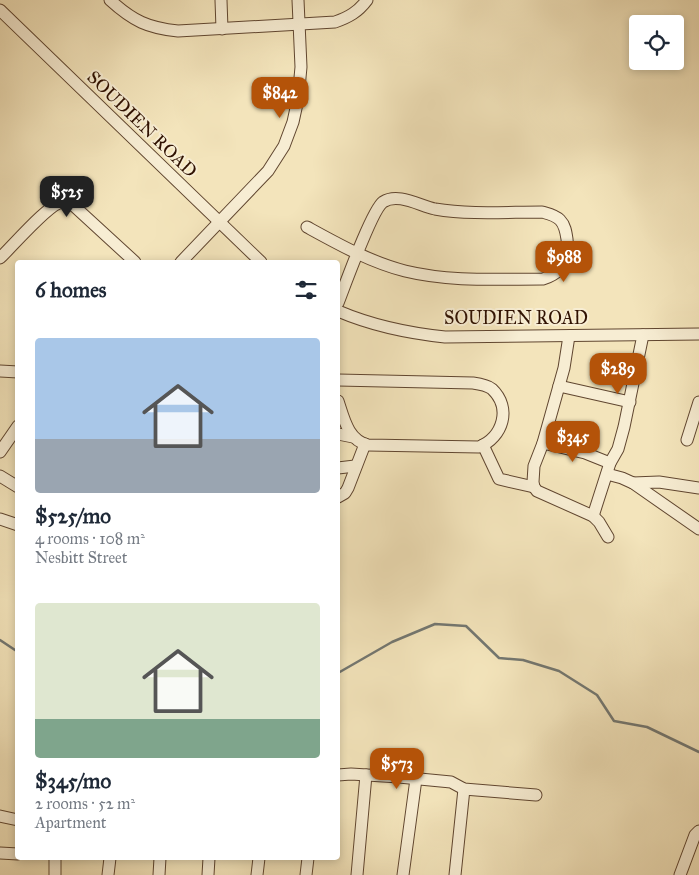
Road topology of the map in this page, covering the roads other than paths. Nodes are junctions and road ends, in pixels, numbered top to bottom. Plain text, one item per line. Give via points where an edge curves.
1 (110, 0) edge
2 (221, 0) edge
3 (298, 0) edge
4 (367, 0) edge
5 (0, 10) edge
6 (299, 25) junction
7 (222, 29) junction
8 (220, 223) junction
9 (307, 227) dead end
10 (358, 253) junction
11 (0, 258) edge
12 (133, 260) edge
13 (183, 260) edge
14 (259, 260) edge
15 (340, 298) edge
16 (340, 312) edge
17 (699, 334) edge
18 (643, 335) junction
19 (569, 336) junction
20 (0, 371) edge
21 (15, 372) edge
22 (340, 380) edge
23 (559, 386) junction
24 (630, 402) junction
25 (699, 402) edge
26 (340, 407) edge
27 (15, 430) edge
28 (340, 434) edge
29 (353, 437) junction
30 (687, 440) dead end
31 (543, 443) junction
32 (365, 444) junction
33 (483, 445) junction
34 (0, 452) edge
35 (355, 466) junction
36 (340, 468) edge
37 (609, 468) junction
38 (0, 476) edge
39 (633, 483) junction
40 (15, 485) edge
41 (534, 487) junction
42 (699, 488) edge
43 (340, 496) edge
44 (593, 516) junction
45 (0, 519) edge
46 (15, 524) edge
47 (699, 529) edge
48 (608, 537) dead end
49 (366, 775) junction
50 (340, 776) edge
51 (416, 778) junction
52 (464, 789) junction
53 (536, 795) dead end
54 (0, 816) edge
55 (15, 819) edge
56 (699, 831) edge
57 (0, 853) edge
58 (15, 854) edge
59 (56, 860) edge
60 (110, 860) edge
61 (160, 860) edge
62 (210, 860) edge
63 (259, 860) edge
64 (308, 860) edge
65 (55, 875) edge
66 (108, 875) edge
67 (159, 875) edge
68 (208, 875) edge
69 (257, 875) edge
70 (306, 875) edge
71 (357, 875) edge
72 (403, 875) edge
73 (455, 875) edge
74 (680, 875) edge

1 - 7 street via 133,20 159,29 178,32
2 - 7 street
3 - 6 street
4 - 6 street via 347,18
5 - 8 street, SOUDIEN ROAD
6 - 7 street
6 - 8 street via 298,100 284,146 268,171
8 - 13 street
8 - 14 street, SOUDIEN ROAD
9 - 10 street
10 - 10 street via 404,270 434,276 543,279 560,270 568,248 566,229 553,215 542,212 460,211 392,199 379,206
10 - 15 street
11 - 12 street via 46,212 62,202 74,206
16 - 19 street, SOUDIEN ROAD via 379,326 418,334 454,337
17 - 18 street, SOUDIEN ROAD
18 - 19 street, SOUDIEN ROAD
18 - 24 street
19 - 23 street
20 - 21 street
22 - 33 street via 485,385 498,397 502,416 498,433
23 - 24 street
23 - 31 street
24 - 37 street via 618,449
25 - 30 street
26 - 29 street
27 - 34 street
28 - 29 street
29 - 32 street
31 - 37 street via 585,453
31 - 41 street via 534,466
32 - 33 street
32 - 35 street
33 - 41 street via 499,479
35 - 36 street
35 - 43 street via 348,488
37 - 39 street
37 - 44 street
38 - 40 street
39 - 42 street via 659,482
39 - 47 street
41 - 44 street
44 - 48 street
45 - 46 street
49 - 50 street
49 - 51 street
49 - 71 street
51 - 52 street via 451,782
51 - 72 street
52 - 53 street
52 - 73 street
54 - 55 street
56 - 74 street
57 - 58 street
59 - 65 street
60 - 66 street
61 - 67 street
62 - 68 street
63 - 69 street
64 - 70 street

